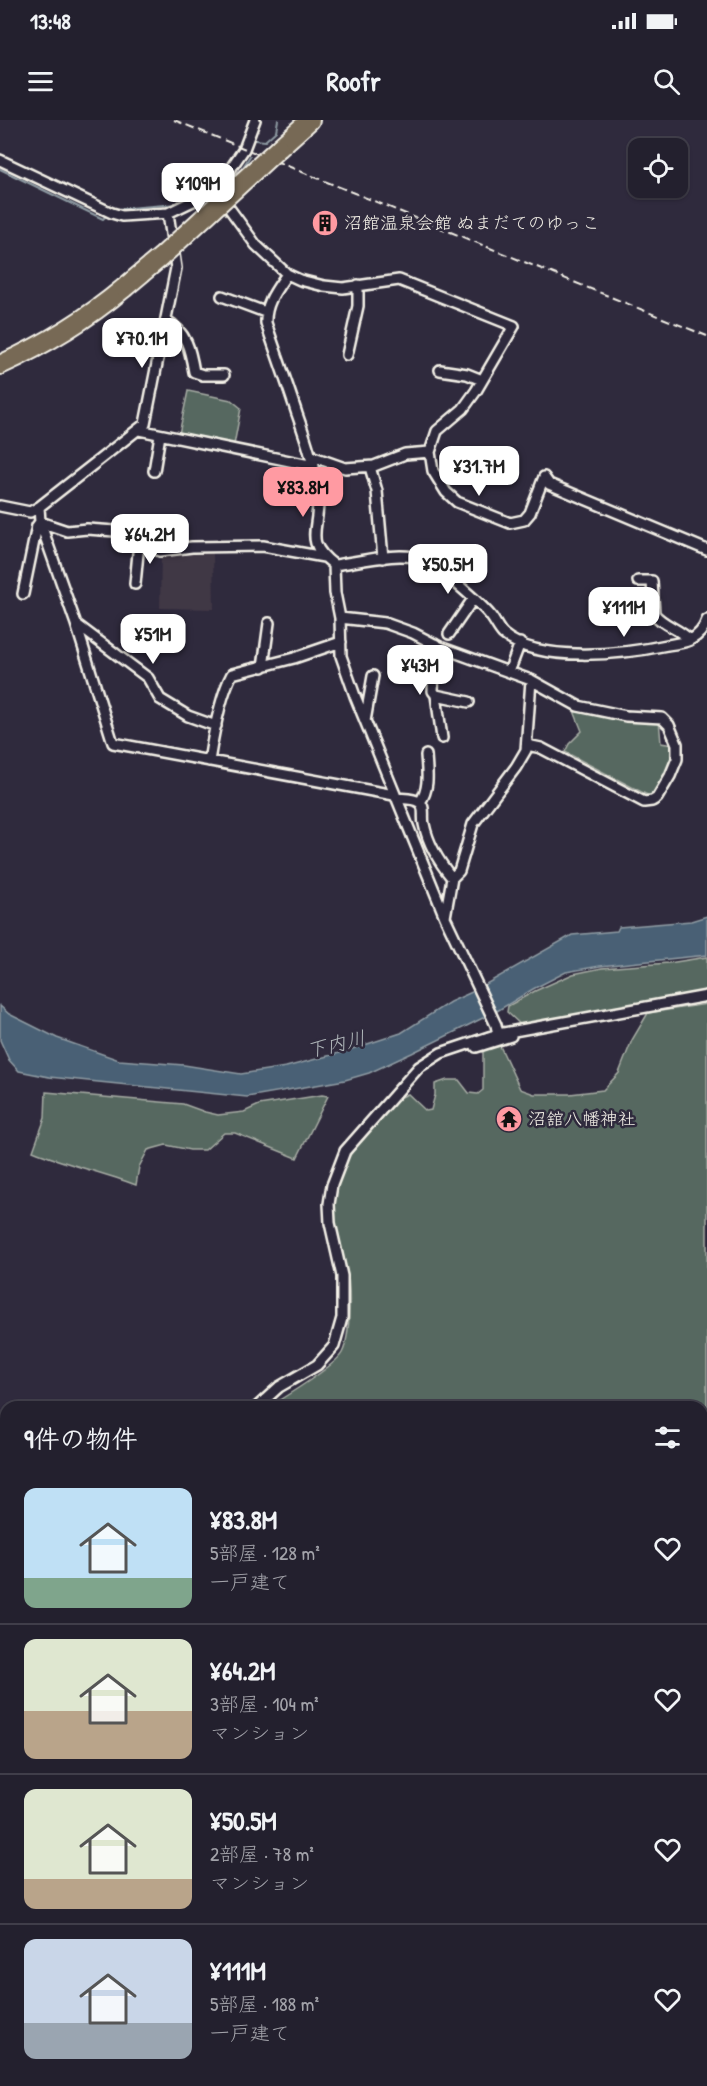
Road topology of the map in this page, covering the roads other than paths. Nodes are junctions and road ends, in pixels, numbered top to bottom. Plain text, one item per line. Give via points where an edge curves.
1 (255, 120) edge
2 (310, 120) edge
3 (0, 160) edge
4 (216, 190) junction
5 (168, 213) junction
6 (287, 274) junction
7 (358, 285) junction
8 (222, 296) dead end
9 (265, 312) junction
10 (166, 320) junction
11 (347, 355) dead end
12 (0, 365) edge
13 (440, 370) dead end
14 (224, 375) dead end
15 (482, 380) junction
16 (139, 430) junction
17 (160, 435) junction
18 (430, 452) junction
19 (313, 461) junction
20 (370, 467) junction
21 (154, 471) dead end
22 (0, 506) edge
23 (39, 507) junction
24 (40, 522) junction
25 (139, 543) junction
26 (707, 550) edge
27 (324, 557) junction
28 (383, 558) junction
29 (334, 565) junction
30 (638, 581) dead end
31 (135, 584) dead end
32 (23, 594) dead end
33 (474, 599) junction
34 (340, 618) junction
35 (707, 620) edge
36 (269, 623) dead end
37 (76, 624) junction
38 (449, 634) dead end
39 (690, 640) junction
40 (341, 642) junction
41 (520, 643) junction
42 (435, 645) junction
43 (263, 667) junction
44 (509, 672) junction
45 (373, 676) dead end
46 (531, 680) junction
47 (436, 695) junction
48 (469, 702) dead end
49 (365, 721) junction
50 (216, 726) junction
51 (442, 738) dead end
52 (527, 745) junction
53 (426, 755) dead end
54 (208, 761) junction
55 (395, 796) junction
56 (420, 802) junction
57 (452, 878) junction
58 (445, 917) junction
59 (707, 996) edge
60 (497, 1029) junction
61 (512, 1036) dead end
62 (441, 1053) junction
63 (263, 1401) edge

1 - 4 street via 244,149
2 - 12 highway, bridge via 124,288 76,324
3 - 5 street via 112,213
4 - 5 street
4 - 6 street via 256,245
5 - 10 street via 176,268
6 - 7 street via 324,286
6 - 9 street
7 - 11 street via 358,306
7 - 15 street via 399,280 514,326
8 - 9 street
9 - 19 street
10 - 14 street via 182,332 194,372
10 - 16 street via 145,424
13 - 15 street
15 - 18 street via 463,409 437,431
16 - 17 street
16 - 23 street
17 - 19 street
17 - 21 street
18 - 20 street via 405,454
18 - 26 street via 433,471 457,502 510,523 524,520 530,513 544,477 549,484
19 - 20 street via 345,468
19 - 27 street via 318,500 315,540
20 - 28 street via 377,491
22 - 23 street via 30,512
23 - 24 street
24 - 25 street via 67,531 115,531
24 - 32 street
24 - 37 street
25 - 27 street via 160,551 263,546
25 - 31 street
27 - 29 street
28 - 29 street
28 - 33 street via 410,556 425,560
29 - 34 street
30 - 39 street via 652,581 654,614
33 - 38 street
33 - 41 street via 503,634
34 - 40 street
34 - 42 street via 385,623
35 - 39 street via 703,630
36 - 43 street
37 - 50 street via 148,678 160,699 188,716
37 - 54 street via 113,743
39 - 41 street via 643,650 585,655
40 - 43 street
40 - 49 street via 341,656
41 - 44 street
42 - 44 street
42 - 47 street via 432,686
43 - 50 street via 232,674
44 - 46 street
45 - 49 street
46 - 52 street
46 - 52 street via 578,706 626,716 662,718 669,724 677,744 677,759 657,798 644,802
47 - 48 street
47 - 51 street
49 - 55 street
50 - 54 street
52 - 57 street via 516,767 474,824 459,871
53 - 56 street via 428,779
54 - 55 street
55 - 56 street
55 - 58 street
56 - 57 street via 429,842
57 - 58 street
58 - 60 street
59 - 60 street
60 - 62 street
61 - 62 street
62 - 63 street via 419,1067 345,1151 328,1204 342,1276 342,1318 334,1346 317,1365

